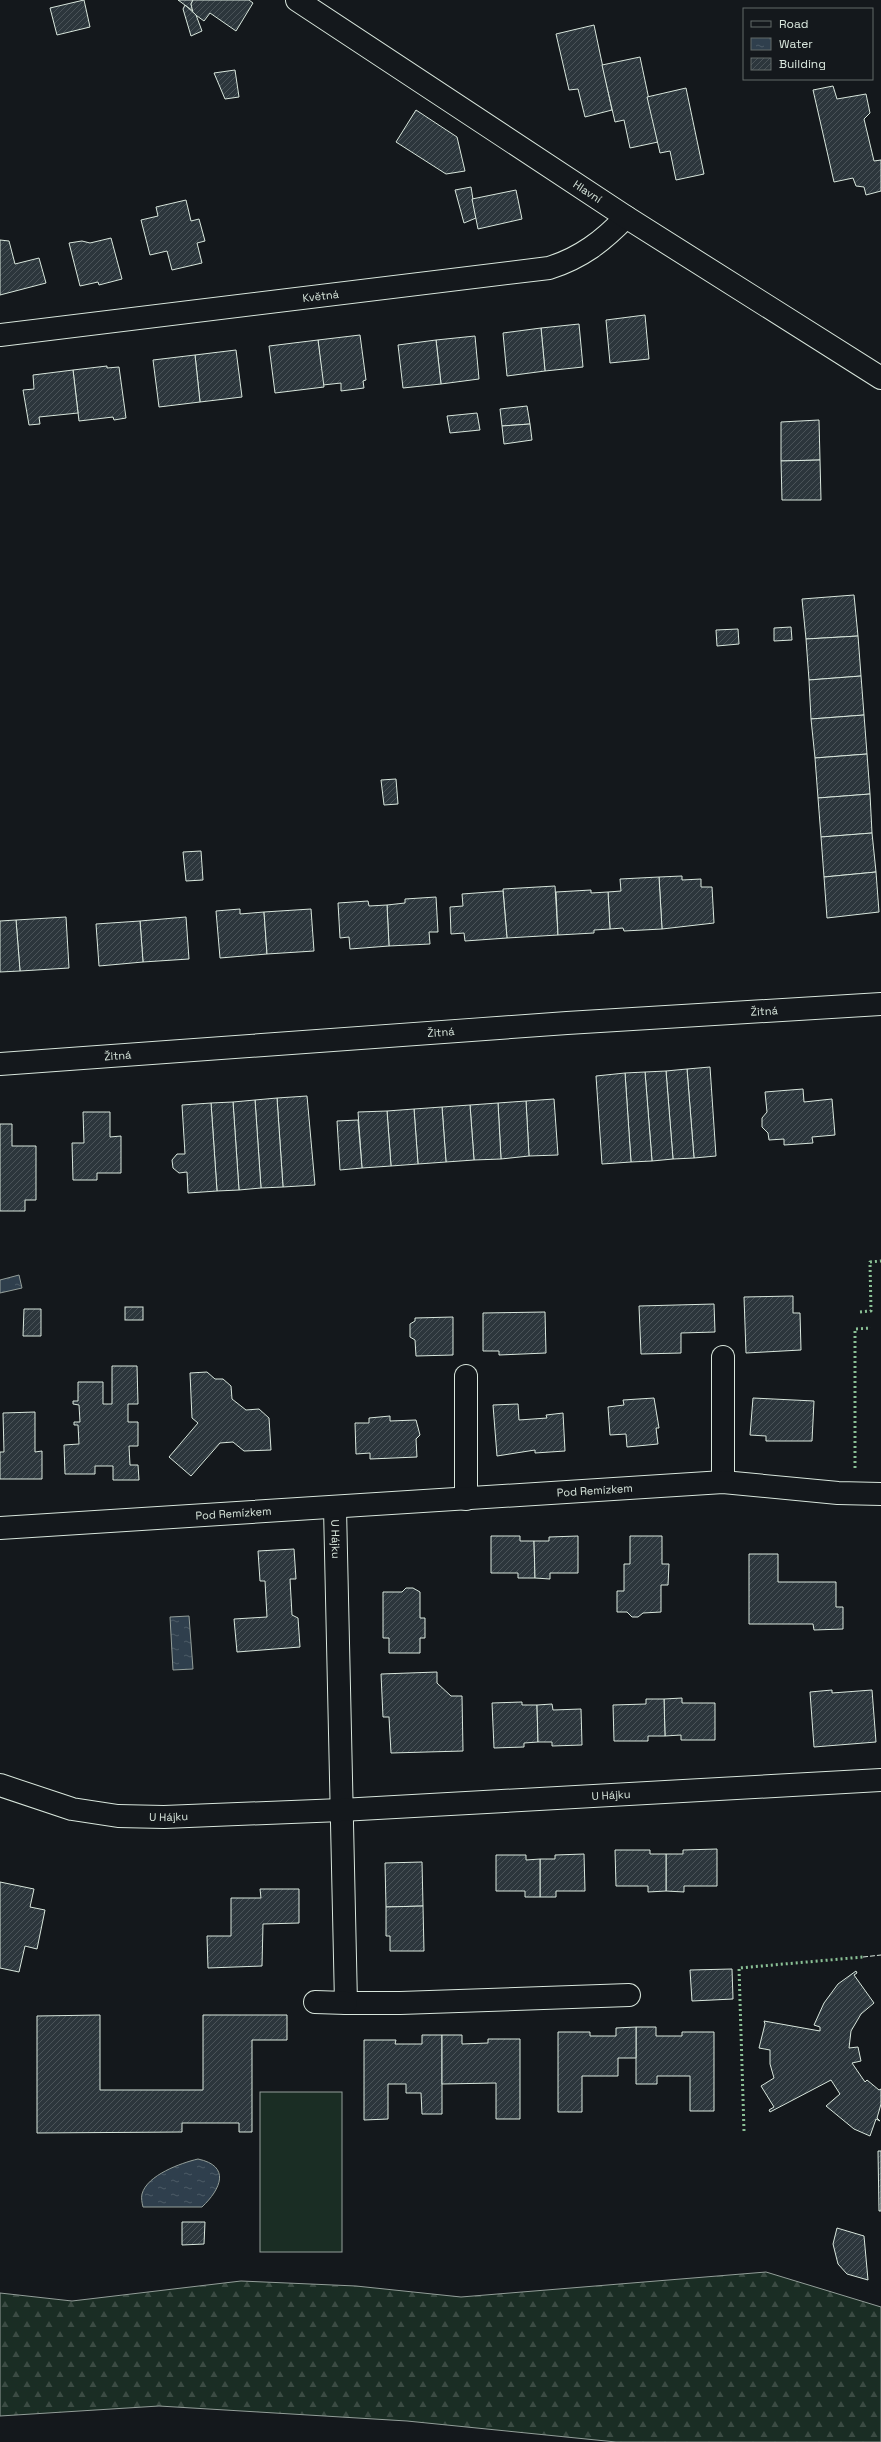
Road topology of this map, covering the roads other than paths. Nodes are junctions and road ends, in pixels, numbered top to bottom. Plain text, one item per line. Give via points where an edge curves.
1 (297, 0) edge
2 (626, 217) junction
3 (0, 335) edge
4 (881, 378) edge
5 (881, 1004) edge
6 (0, 1064) edge
7 (723, 1357) dead end
8 (466, 1376) dead end
9 (723, 1482) junction
10 (881, 1494) edge
11 (466, 1499) junction
12 (335, 1508) junction
13 (0, 1528) edge
14 (881, 1780) edge
15 (0, 1785) edge
16 (341, 1810) junction
17 (628, 1995) dead end
18 (315, 2002) dead end
19 (346, 2003) junction

1 - 2 street, Hlavní
2 - 3 street, Květná via 581,255 549,268
2 - 4 street, Hlavní
5 - 6 street, Žitná
7 - 9 street
8 - 11 street
9 - 10 street, Pod Remízkem via 838,1493
9 - 11 street, Pod Remízkem
11 - 12 street, Pod Remízkem
12 - 13 street, Pod Remízkem
12 - 16 street, U Hájku
14 - 16 street, U Hájku
15 - 16 street, U Hájku via 72,1809 118,1816 164,1817
16 - 19 street, U Hájku
17 - 19 street
18 - 19 street

